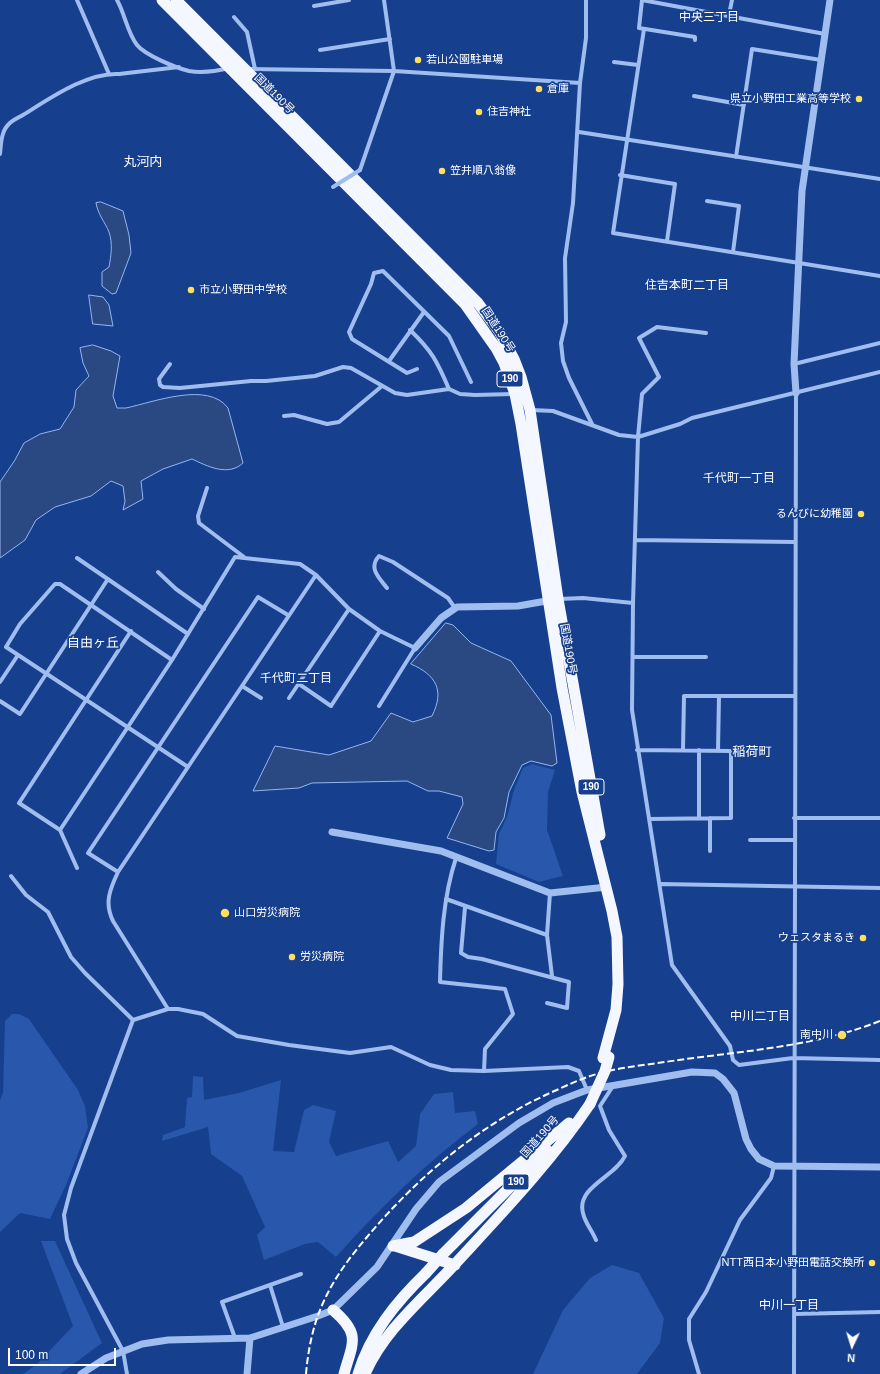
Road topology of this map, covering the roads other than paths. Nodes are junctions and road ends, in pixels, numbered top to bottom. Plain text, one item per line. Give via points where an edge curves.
1 (77, 0) edge
2 (117, 0) edge
3 (162, 0) edge
4 (176, 0) edge
5 (349, 0) edge
6 (384, 0) edge
7 (586, 0) edge
8 (642, 0) edge
9 (732, 0) edge
10 (830, 0) edge
11 (314, 6) dead end
12 (729, 15) junction
13 (234, 17) dead end
14 (644, 29) junction
15 (825, 34) junction
16 (390, 40) junction
17 (695, 40) dead end
18 (320, 50) dead end
19 (821, 60) junction
20 (614, 62) dead end
21 (638, 65) junction
22 (179, 67) junction
23 (229, 67) junction
24 (250, 69) junction
25 (394, 71) junction
26 (109, 74) junction
27 (580, 83) junction
28 (694, 96) dead end
29 (744, 105) junction
30 (579, 132) junction
31 (626, 138) junction
32 (0, 154) edge
33 (736, 156) junction
34 (805, 167) junction
35 (620, 175) junction
36 (880, 179) edge
37 (333, 187) dead end
38 (708, 201) dead end
39 (667, 241) junction
40 (733, 252) junction
41 (798, 263) junction
42 (880, 276) edge
43 (424, 312) junction
44 (410, 330) junction
45 (706, 333) dead end
46 (880, 343) edge
47 (389, 361) junction
48 (170, 364) dead end
49 (794, 364) junction
50 (417, 369) dead end
51 (880, 372) edge
52 (471, 382) dead end
53 (382, 386) junction
54 (449, 389) junction
55 (520, 393) junction
56 (796, 393) junction
57 (530, 410) junction
58 (284, 416) dead end
59 (592, 424) junction
60 (638, 437) junction
61 (207, 488) dead end
62 (635, 540) junction
63 (795, 542) junction
64 (244, 557) junction
65 (77, 558) dead end
66 (158, 572) dead end
67 (316, 575) junction
68 (108, 579) junction
69 (387, 588) dead end
70 (553, 600) junction
71 (633, 603) junction
72 (91, 605) junction
73 (455, 608) junction
74 (204, 609) junction
75 (348, 609) junction
76 (288, 615) junction
77 (131, 631) junction
78 (380, 631) junction
79 (188, 634) junction
80 (415, 648) junction
81 (18, 655) junction
82 (633, 657) junction
83 (706, 657) dead end
84 (172, 660) junction
85 (47, 675) junction
86 (0, 682) edge
87 (299, 684) junction
88 (242, 686) junction
89 (719, 696) junction
90 (795, 696) junction
91 (261, 698) dead end
92 (289, 698) dead end
93 (0, 701) edge
94 (86, 701) junction
95 (379, 706) dead end
96 (127, 728) junction
97 (157, 748) junction
98 (683, 749) junction
99 (637, 750) junction
100 (699, 750) junction
101 (718, 751) junction
102 (188, 767) junction
103 (699, 818) junction
104 (710, 818) junction
105 (794, 818) junction
106 (880, 818) edge
107 (649, 819) junction
108 (60, 830) junction
109 (332, 832) dead end
110 (750, 840) dead end
111 (794, 840) junction
112 (710, 851) dead end
113 (456, 858) junction
114 (77, 868) dead end
115 (118, 872) junction
116 (11, 876) dead end
117 (661, 884) junction
118 (607, 887) junction
119 (793, 888) junction
120 (880, 888) edge
121 (550, 893) junction
122 (446, 899) junction
123 (465, 907) junction
124 (547, 935) junction
125 (552, 976) junction
126 (547, 1003) dead end
127 (168, 1009) junction
128 (133, 1020) junction
129 (793, 1058) junction
130 (880, 1060) edge
131 (484, 1071) junction
132 (613, 1084) junction
133 (587, 1090) junction
134 (585, 1104) junction
135 (569, 1123) junction
136 (774, 1166) junction
137 (794, 1166) junction
138 (880, 1167) edge
139 (596, 1240) dead end
140 (392, 1246) junction
141 (455, 1265) junction
142 (301, 1274) dead end
143 (270, 1285) junction
144 (333, 1310) junction
145 (880, 1312) edge
146 (794, 1314) junction
147 (283, 1328) junction
148 (235, 1338) junction
149 (250, 1338) junction
150 (123, 1351) junction
151 (81, 1374) edge
152 (127, 1374) edge
153 (247, 1374) edge
154 (344, 1374) edge
155 (358, 1374) edge
156 (365, 1374) edge
157 (698, 1374) edge
158 (794, 1374) edge

1 - 26 street
2 - 22 street via 137,46
3 - 23 highway, 国道190号 / 190
4 - 24 highway, 国道190号 / 190
5 - 11 street
6 - 16 street
7 - 27 street via 586,38
8 - 12 street
8 - 14 street via 640,28
9 - 12 street
10 - 15 street
12 - 15 street
13 - 24 street via 247,32
14 - 17 street via 695,37
14 - 21 street
15 - 19 street
16 - 18 street
16 - 25 street
19 - 29 street via 752,49
19 - 34 street
20 - 21 street
21 - 31 street
22 - 23 street via 190,71 217,71
22 - 26 street
23 - 24 street
23 - 55 highway, 国道190号 / 190 via 465,304 496,348
24 - 25 street
24 - 55 highway, 国道190号 / 190 via 478,303 499,331 521,377
25 - 27 street
25 - 37 street, bridge via 360,170
26 - 32 street via 75,86 13,120 7,125 3,135
27 - 30 street
28 - 29 street
29 - 33 street
30 - 31 street
30 - 59 street via 574,204 565,258 566,322 561,343 569,378
31 - 33 street
31 - 35 street
33 - 34 street
34 - 36 street
34 - 41 street
35 - 39 street via 613,233
35 - 39 street via 676,184
38 - 40 street via 739,206
39 - 40 street
40 - 41 street
41 - 42 street
41 - 49 street
43 - 44 street
43 - 47 street via 383,271 374,273 349,332 352,339
43 - 52 street via 449,336
44 - 47 street
44 - 54 street via 435,357
45 - 60 street via 657,327 639,338 658,377 642,394
46 - 49 street
47 - 50 street via 406,373
48 - 53 street via 159,382 163,387 180,388 315,376 343,367 351,368
49 - 56 street
51 - 56 street
53 - 54 street via 395,393 407,395
53 - 58 street via 339,422 327,424 294,415
54 - 55 street via 460,394 475,395
55 - 57 highway, 国道190号 / 190
55 - 70 highway, 国道190号 / 190 via 523,432
56 - 60 street via 692,418
56 - 63 street
57 - 59 street via 553,411
57 - 70 highway, 国道190号 / 190
59 - 60 street via 619,435
60 - 62 street
61 - 64 street via 198,523
62 - 63 street
62 - 71 street
63 - 90 street
64 - 67 street via 300,564
64 - 74 street via 235,557
65 - 68 street
66 - 74 street
67 - 75 street
67 - 76 street
68 - 72 street
68 - 79 street
69 - 73 street via 374,570 374,563 379,556 393,562 448,598
70 - 71 street via 583,598
70 - 73 street via 518,606
70 - 118 highway, 国道190号 / 190 via 582,792
71 - 82 street
72 - 77 street
72 - 81 street via 60,584 55,584 20,624 6,647
72 - 85 street
73 - 80 street via 441,618
74 - 79 street
75 - 78 street
75 - 87 street
76 - 88 street
76 - 97 street via 258,597
77 - 84 street
77 - 94 street
78 - 80 street
78 - 87 street via 331,706
79 - 84 street
80 - 95 street
81 - 85 street
81 - 86 street
82 - 83 street
82 - 99 street via 632,710
84 - 96 street
85 - 93 street via 20,714
85 - 94 street
87 - 92 street
88 - 91 street
88 - 102 street
89 - 90 street
89 - 98 street via 684,696
89 - 101 street
90 - 105 street
94 - 96 street
94 - 108 street via 19,803
96 - 97 street
96 - 108 street
97 - 102 street
97 - 115 street via 88,853
98 - 99 street
98 - 100 street
99 - 107 street
100 - 101 street
100 - 103 street
101 - 104 street via 731,751 731,818
102 - 115 street
103 - 104 street
103 - 107 street
104 - 112 street
105 - 106 street
105 - 111 street
107 - 117 street
108 - 114 street
109 - 113 street via 423,848
110 - 111 street
111 - 119 street
113 - 121 street
113 - 122 street via 448,881
115 - 127 street via 108,897 109,914
116 - 128 street via 26,895 48,912 76,962
117 - 119 street
117 - 129 street via 672,965 730,1046 733,1060 739,1065
118 - 121 street
118 - 134 highway, 国道190号 / 190 via 617,937 616,1010 606,1058
119 - 120 street
119 - 129 street
121 - 124 street
122 - 123 street
122 - 131 street via 440,982 504,989 513,1014 485,1049
123 - 124 street
123 - 125 street via 461,953 468,957 482,958
124 - 125 street
125 - 126 street via 569,982 567,1008
127 - 128 street
127 - 131 street via 203,1014 237,1036 350,1053 391,1047 430,1065 451,1070
128 - 150 street via 70,1188 64,1215 67,1239 76,1263
129 - 130 street
129 - 137 street
131 - 133 street via 575,1068 579,1071
132 - 133 street
132 - 136 street via 692,1072 715,1073 734,1093 751,1149 760,1159
132 - 139 street via 600,1106 609,1130 625,1156 621,1165 584,1196 582,1211
133 - 140 street via 553,1103 519,1123 439,1182 416,1209
134 - 135 highway, 国道190号 / 190
134 - 141 highway via 564,1142
135 - 140 highway via 466,1208 414,1242
135 - 155 highway, 国道190号 / 190, bridge via 550,1147 395,1305 364,1355
136 - 137 street
136 - 157 street via 771,1178 740,1220 706,1292 689,1319 688,1340
137 - 138 street
137 - 146 street
140 - 141 highway
140 - 144 street via 372,1272
141 - 156 highway via 403,1318 385,1340
142 - 143 street
143 - 147 street
143 - 148 street via 222,1302
144 - 147 street
144 - 154 highway via 351,1328 353,1337
145 - 146 street
146 - 158 street
147 - 149 street
148 - 149 street
148 - 150 street via 168,1340 142,1344
149 - 153 street
150 - 151 street via 106,1358
150 - 152 street

